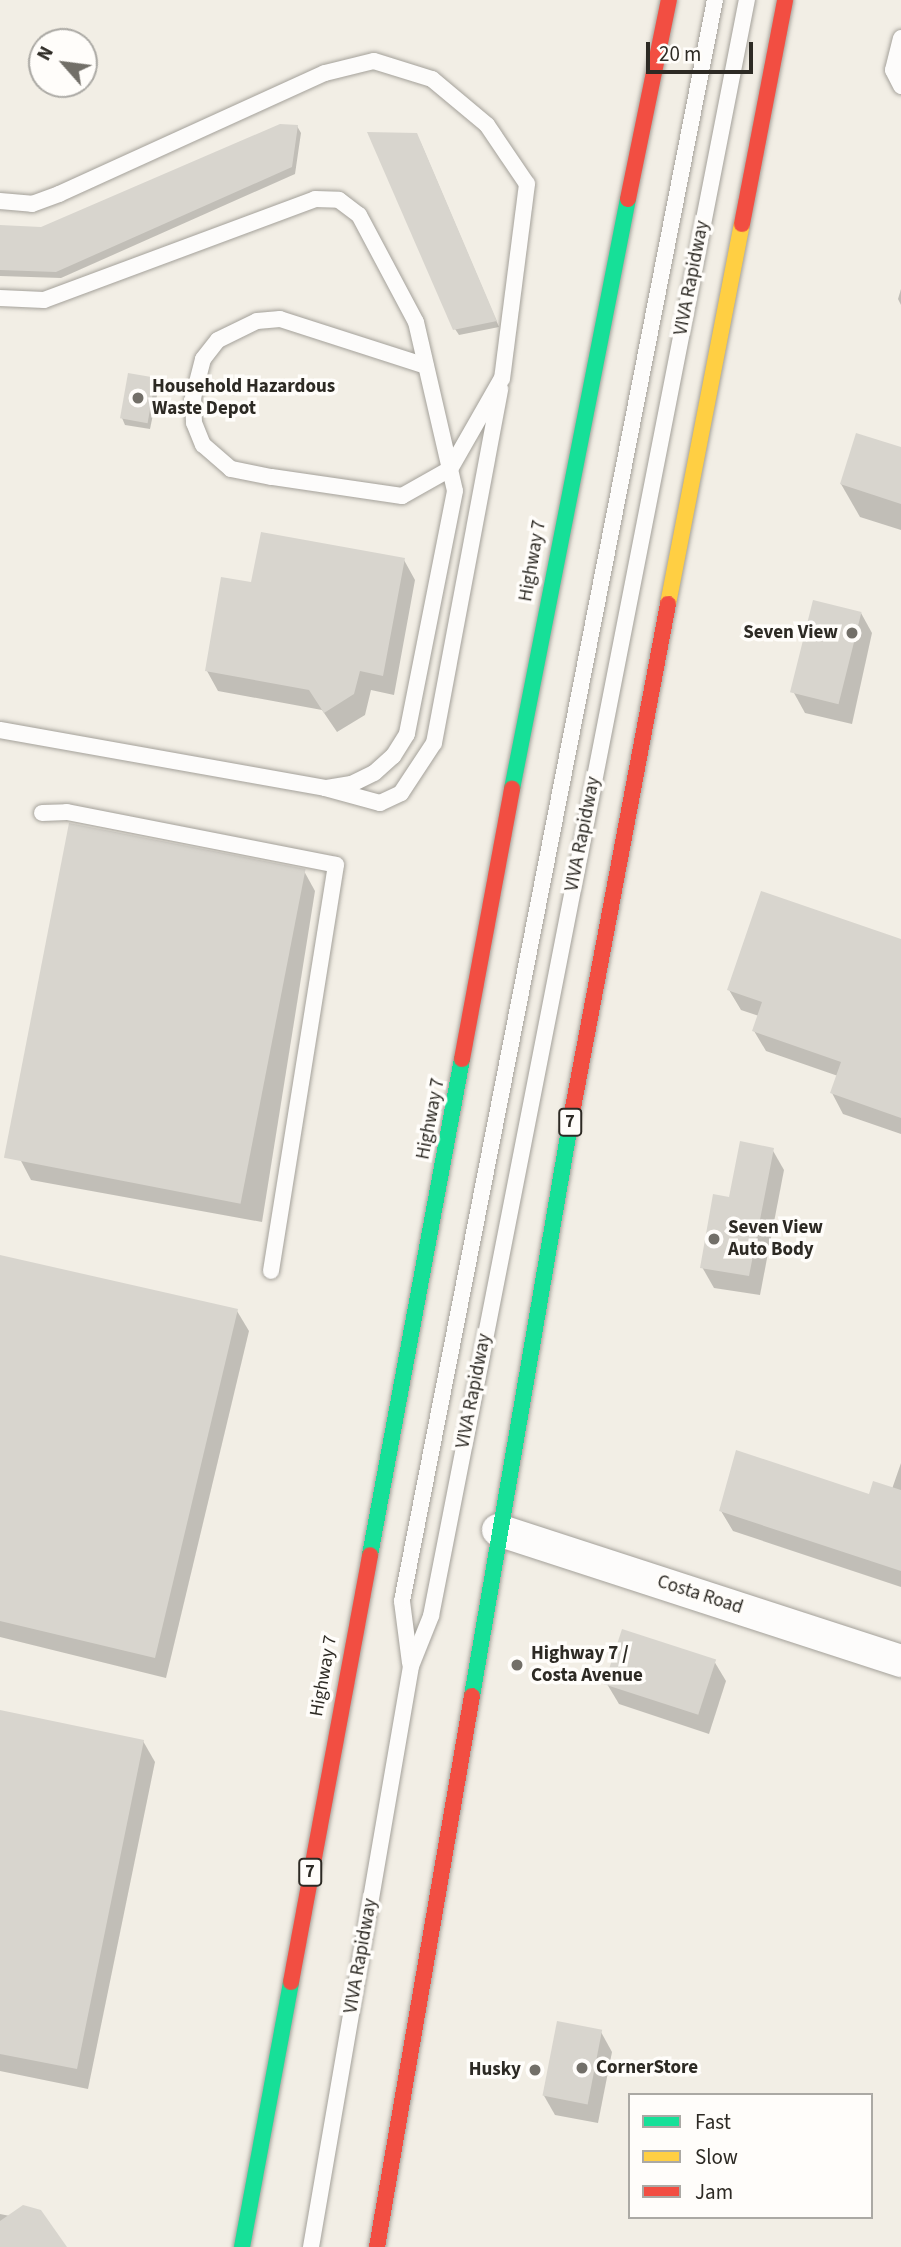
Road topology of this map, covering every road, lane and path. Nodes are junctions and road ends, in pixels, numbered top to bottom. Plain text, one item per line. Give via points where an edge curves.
1 (669, 0) edge
2 (715, 0) edge
3 (747, 0) edge
4 (785, 0) edge
5 (901, 38) edge
6 (901, 86) edge
7 (0, 201) edge
8 (0, 298) edge
9 (426, 366) junction
10 (502, 377) junction
11 (450, 469) junction
12 (0, 730) edge
13 (325, 788) junction
14 (42, 813) dead end
15 (271, 1271) dead end
16 (498, 1530) junction
17 (901, 1661) edge
18 (411, 1666) junction
19 (242, 2247) edge
20 (311, 2247) edge
21 (377, 2247) edge

1 - 19 main road, Highway 7 / 7 via 568,484
2 - 18 lane, VIVA Rapidway via 402,1601
3 - 18 lane, VIVA Rapidway via 431,1616
4 - 16 main road, 7 via 600,956
5 - 6 lane via 893,70
7 - 10 lane via 32,204 59,194 325,73 374,61 432,79 487,125 527,184
8 - 9 lane via 44,300 314,199 339,200 359,215 416,322
9 - 11 lane
9 - 11 lane via 280,319 257,321 218,340 203,359 193,398 194,423 203,445 232,469 271,477 402,496
10 - 11 lane
10 - 13 lane via 434,743 401,793 380,803
11 - 13 lane via 455,491 407,734 393,756 374,773 351,784
12 - 13 lane
14 - 15 lane via 67,812 336,865
16 - 17 street, Costa Road
16 - 21 main road, 7
18 - 20 lane, VIVA Rapidway

